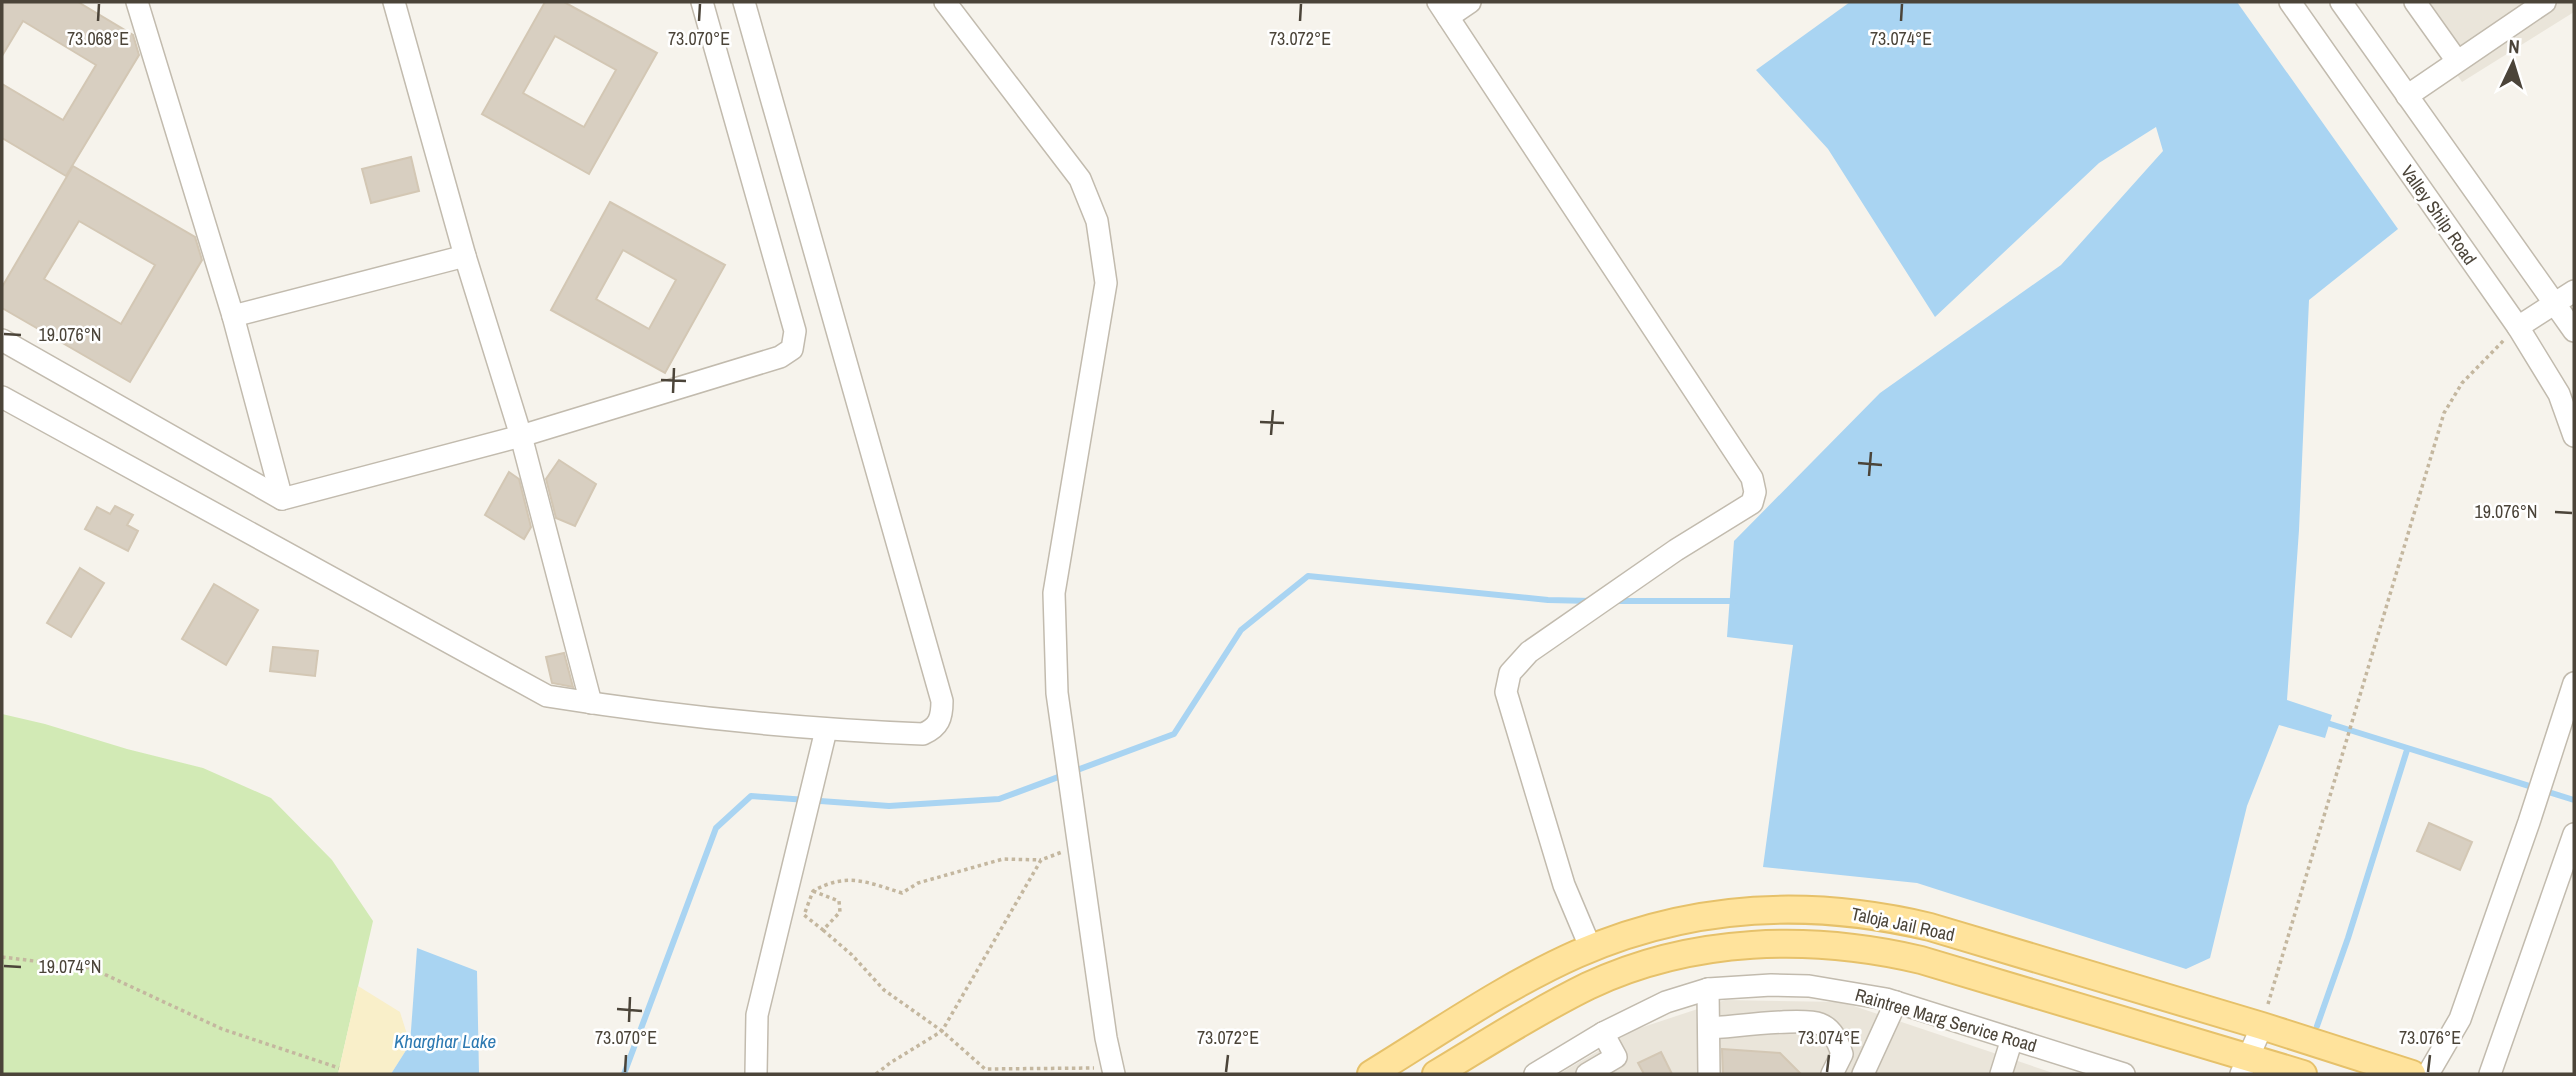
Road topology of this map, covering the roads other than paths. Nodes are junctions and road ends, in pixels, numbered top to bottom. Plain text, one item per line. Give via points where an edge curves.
1 (137, 2) edge
2 (394, 2) edge
3 (702, 2) edge
4 (744, 2) edge
5 (945, 2) edge
6 (1470, 2) edge
7 (2290, 2) edge
8 (2341, 2) edge
9 (2415, 2) edge
10 (2545, 2) edge
11 (1443, 9) edge
12 (2457, 61) junction
13 (2407, 96) junction
14 (465, 256) junction
15 (2574, 291) edge
16 (2556, 303) junction
17 (233, 316) junction
18 (2518, 327) junction
19 (2574, 331) edge
20 (2, 340) edge
21 (2, 397) edge
22 (2568, 397) edge
23 (521, 436) junction
24 (2574, 436) edge
25 (282, 499) junction
26 (2574, 683) edge
27 (591, 703) junction
28 (2566, 719) edge
29 (826, 730) junction
30 (2573, 837) edge
31 (1591, 948) junction
32 (1708, 989) junction
33 (1896, 1002) junction
34 (2262, 1026) junction
35 (1709, 1028) junction
36 (1603, 1033) junction
37 (2012, 1039) junction
38 (2244, 1066) edge
39 (1113, 1071) edge
40 (756, 1074) edge
41 (1371, 1074) edge
42 (1436, 1074) edge
43 (1535, 1074) edge
44 (1587, 1074) edge
45 (1709, 1074) edge
46 (1832, 1074) edge
47 (1863, 1074) edge
48 (2001, 1074) edge
49 (2124, 1074) edge
50 (2303, 1074) edge
51 (2413, 1074) edge
52 (2428, 1074) edge
53 (2490, 1074) edge

1 - 17 street
2 - 14 street
3 - 23 street via 795,331 792,349 780,357
4 - 29 street via 942,701 942,716 935,729 923,734
5 - 39 street via 1080,179 1097,221 1106,283 1054,593 1057,693
6 - 11 street
7 - 18 street, Valley Shilp Road
8 - 13 street
9 - 12 street
10 - 12 street
11 - 31 street via 1752,478 1755,492 1752,503 1529,652 1510,673 1506,692 1564,885
12 - 13 street
13 - 16 street
14 - 17 street
14 - 23 street
15 - 16 street
16 - 18 street
16 - 19 street
17 - 25 street
18 - 22 street, Valley Shilp Road
20 - 25 street
21 - 27 street via 547,696
22 - 24 street, Valley Shilp Road
23 - 25 street
23 - 27 street
26 - 28 street
27 - 29 street
28 - 52 street via 2460,1019
29 - 40 street via 757,1015
30 - 53 street
31 - 34 main road, Taloja Jail Road via 1639,930 1728,913 1847,911 1969,938
31 - 41 main road, Taloja Jail Road via 1526,980
32 - 33 street, Raintree Marg Service Road via 1809,986
32 - 35 street
32 - 36 street, Raintree Marg Service Road via 1666,1002
33 - 37 street, Raintree Marg Service Road
33 - 47 street
34 - 38 street
34 - 51 main road, Taloja Jail Road
35 - 45 street
35 - 46 street via 1821,1024 1836,1037 1842,1054
36 - 43 street, Raintree Marg Service Road
36 - 44 street via 1616,1056
37 - 48 street
37 - 49 street, Raintree Marg Service Road
38 - 42 main road, Taloja Jail Road via 1959,970 1881,950 1772,943 1681,956 1618,974 1543,1009
38 - 50 main road, Taloja Jail Road

